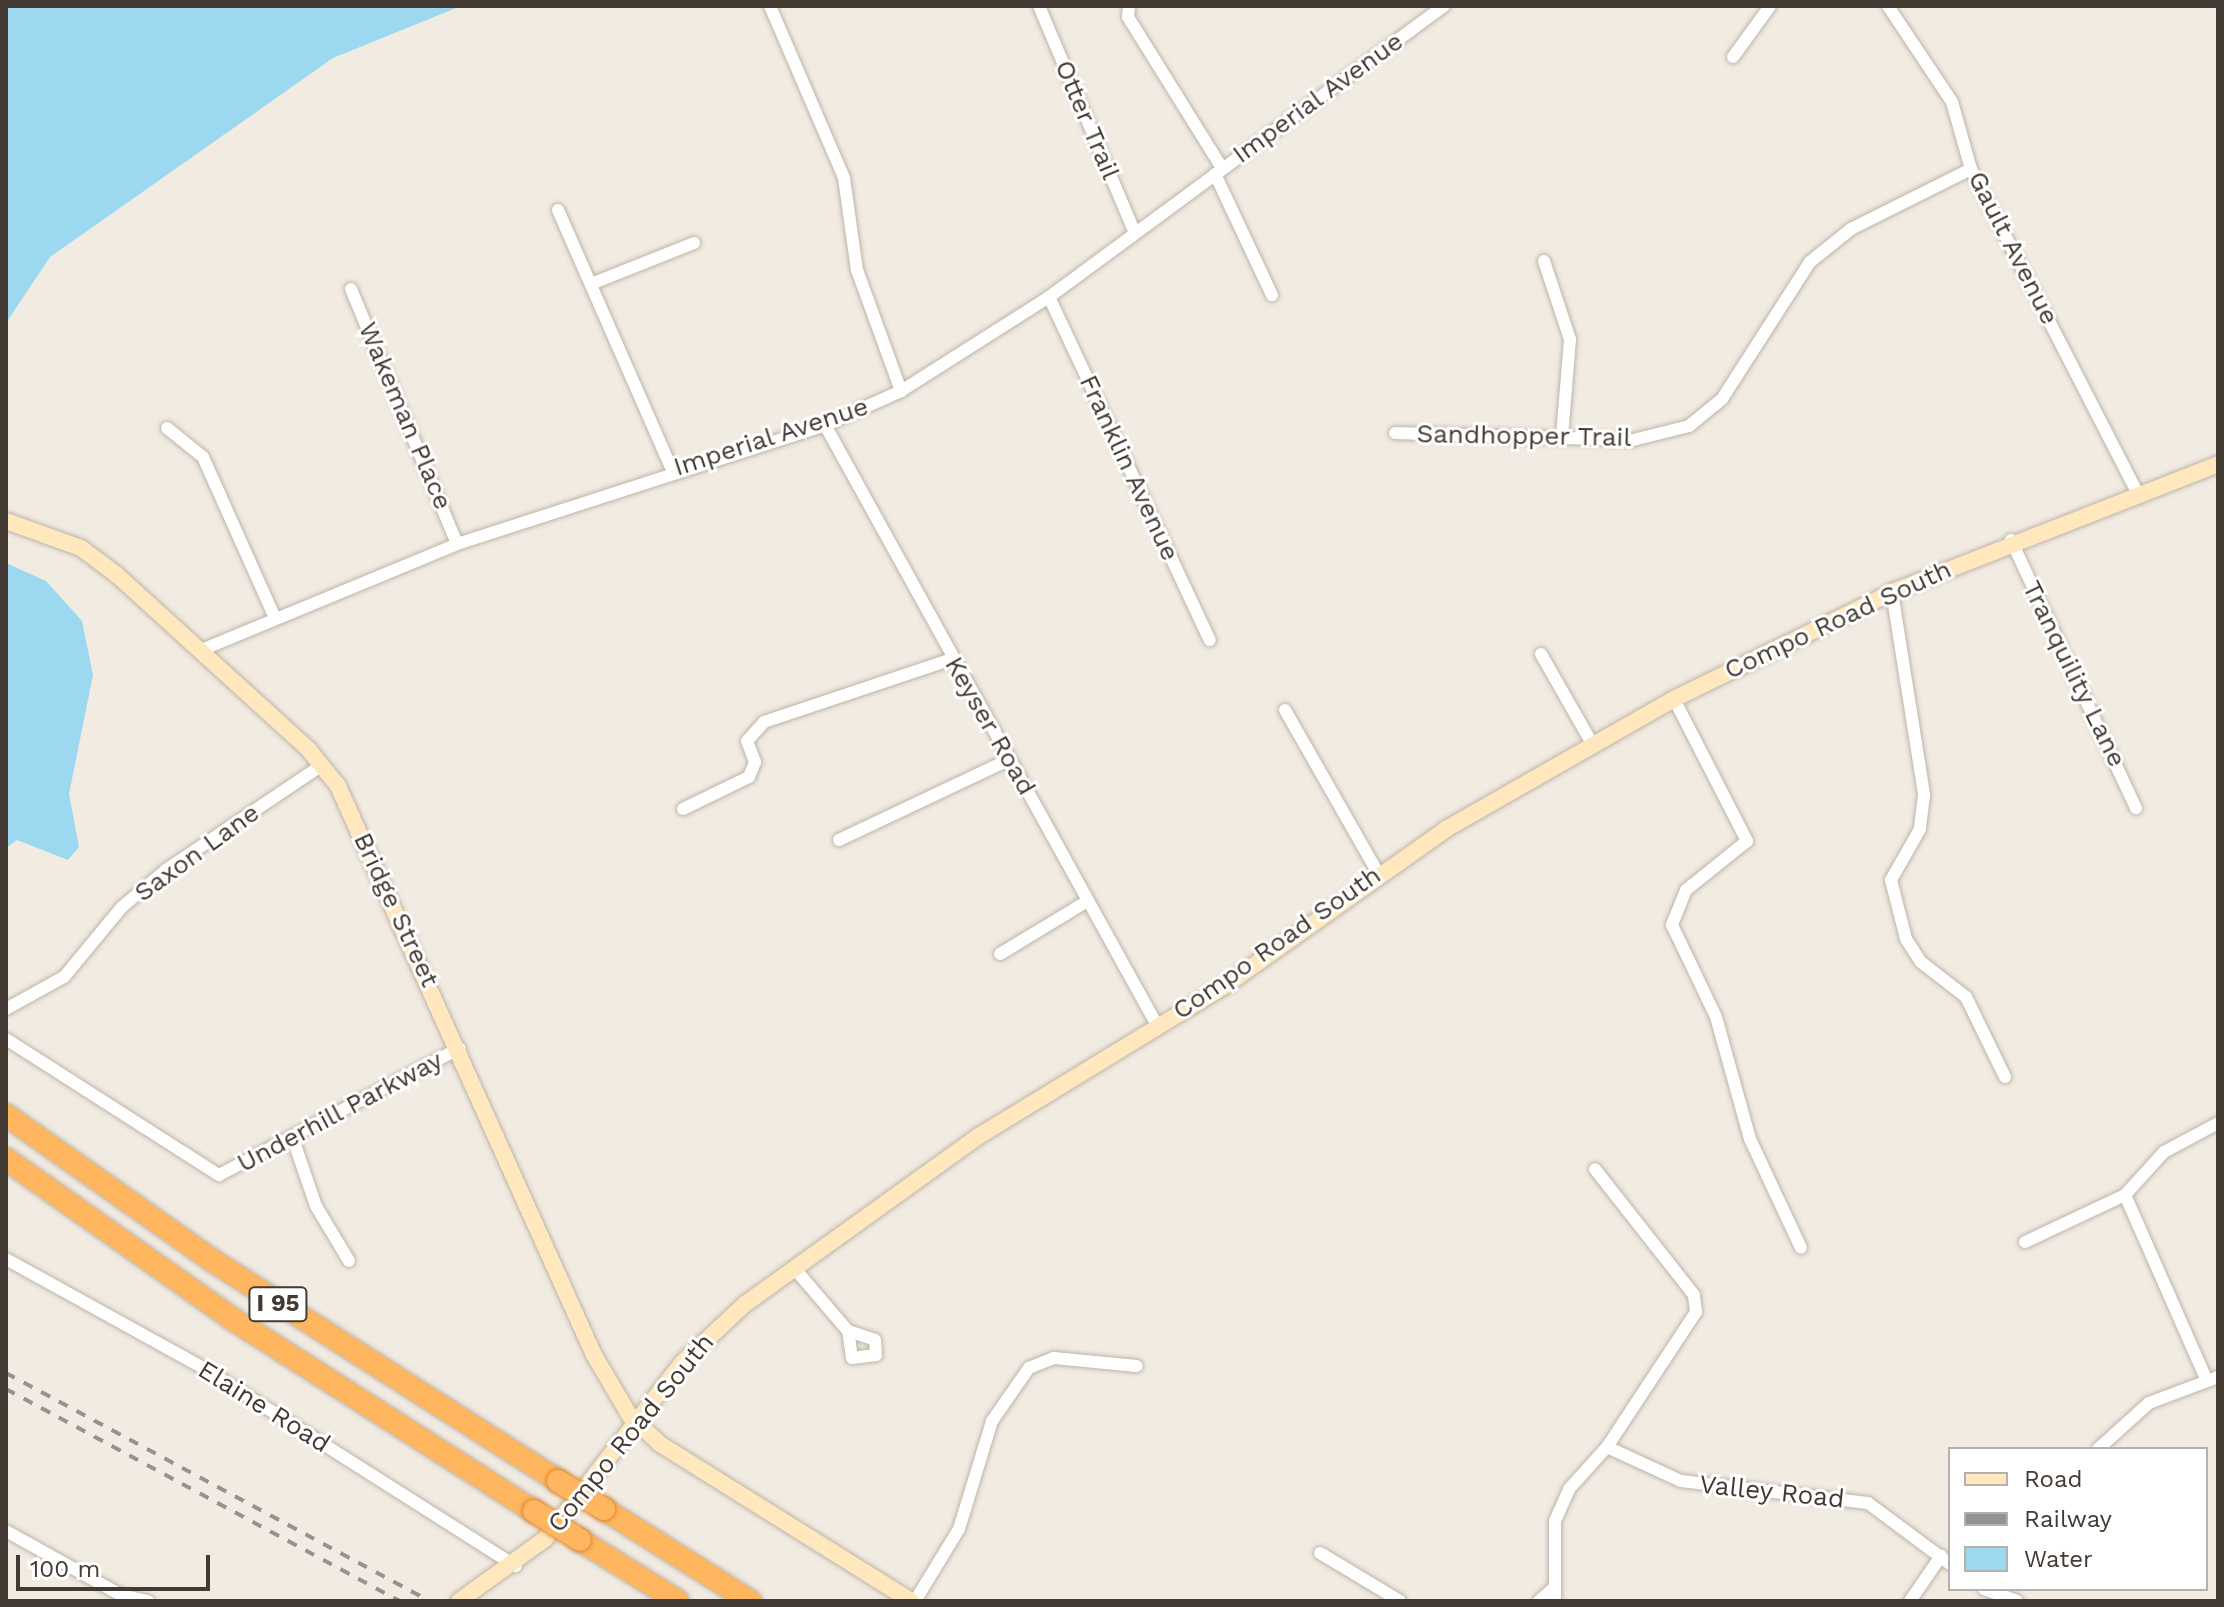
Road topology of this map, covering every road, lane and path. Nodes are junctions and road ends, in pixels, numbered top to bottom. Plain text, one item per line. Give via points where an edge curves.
1 (770, 6) edge
2 (1039, 6) edge
3 (1129, 6) edge
4 (1444, 6) edge
5 (1770, 6) edge
6 (1888, 6) edge
7 (1733, 57) dead end
8 (1971, 169) junction
9 (1218, 171) junction
10 (558, 210) dead end
11 (1135, 233) junction
12 (694, 243) dead end
13 (1544, 261) dead end
14 (591, 284) junction
15 (351, 289) dead end
16 (1272, 295) dead end
17 (1049, 297) junction
18 (901, 391) junction
19 (825, 425) junction
20 (167, 428) dead end
21 (1395, 433) dead end
22 (1562, 437) junction
23 (2218, 464) edge
24 (672, 470) junction
25 (2137, 492) junction
26 (6, 521) edge
27 (2011, 540) junction
28 (457, 544) junction
29 (1892, 592) junction
30 (274, 616) junction
31 (1210, 640) dead end
32 (199, 651) junction
33 (1541, 654) dead end
34 (952, 659) junction
35 (1674, 699) junction
36 (1285, 710) dead end
37 (1593, 745) junction
38 (1010, 759) junction
39 (322, 765) junction
40 (2136, 808) dead end
41 (683, 809) dead end
42 (839, 840) dead end
43 (1378, 873) junction
44 (1086, 902) junction
45 (1000, 954) dead end
46 (6, 1009) edge
47 (1158, 1027) junction
48 (6, 1039) edge
49 (460, 1048) junction
50 (2005, 1077) dead end
51 (6, 1115) edge
52 (2218, 1123) edge
53 (293, 1139) junction
54 (6, 1159) edge
55 (1595, 1169) dead end
56 (2125, 1195) junction
57 (2025, 1242) dead end
58 (1801, 1248) dead end
59 (6, 1259) edge
60 (349, 1261) dead end
61 (795, 1269) junction
62 (848, 1331) dead end
63 (1137, 1366) dead end
64 (2212, 1379) edge
65 (636, 1423) junction
66 (1607, 1447) junction
67 (2100, 1447) edge
68 (6, 1531) edge
69 (1320, 1553) dead end
70 (1945, 1560) edge
71 (516, 1566) junction
72 (2000, 1593) edge
73 (1555, 1595) edge
74 (148, 1601) edge
75 (459, 1601) edge
76 (678, 1601) edge
77 (750, 1601) edge
78 (913, 1601) edge
79 (1400, 1601) edge
80 (1539, 1601) edge
81 (1910, 1601) edge
82 (2017, 1601) edge

1 - 18 street via 844,178 857,270
2 - 11 street, Otter Trail
3 - 9 street via 1128,17
4 - 9 street, Imperial Avenue
5 - 7 street
6 - 8 street, Gault Avenue via 1952,102
8 - 22 street, Sandhopper Trail via 1851,229 1810,262 1722,399 1689,426 1633,440
8 - 25 street, Gault Avenue
9 - 11 street, Imperial Avenue
9 - 16 street
10 - 14 street
11 - 17 street, Imperial Avenue
12 - 14 street
13 - 22 street via 1570,339
14 - 24 street
15 - 28 street, Wakeman Place
17 - 18 street, Imperial Avenue
17 - 31 street, Franklin Avenue
18 - 19 street, Imperial Avenue
19 - 24 street, Imperial Avenue
19 - 34 street, Keyser Road
20 - 30 street via 203,457
21 - 22 street, Sandhopper Trail
23 - 25 main road, Compo Road South
24 - 28 street, Imperial Avenue
25 - 27 main road, Compo Road South
26 - 32 main road, Bridge Street via 81,548
27 - 29 main road, Compo Road South
27 - 40 street, Tranquility Lane
28 - 30 street, Imperial Avenue
29 - 35 main road, Compo Road South
29 - 50 street via 1924,795 1920,829 1891,880 1906,939 1921,962 1966,997
30 - 32 street, Imperial Avenue
32 - 39 main road, Bridge Street
33 - 37 street
34 - 38 street, Keyser Road
34 - 41 street via 764,722 747,741 755,762 749,777
35 - 37 main road, Compo Road South
35 - 58 street via 1747,841 1686,890 1672,925 1716,1017 1750,1139
36 - 43 street
37 - 43 main road, Compo Road South
38 - 42 street
38 - 44 street, Keyser Road
39 - 46 street, Saxon Lane via 166,870 122,907 64,977
39 - 49 main road, Bridge Street
43 - 47 main road, Compo Road South
44 - 45 street
44 - 47 street, Keyser Road
47 - 61 main road, Compo Road South via 979,1136
48 - 53 street, Underhill Parkway via 219,1175
49 - 53 street, Underhill Parkway via 379,1084
49 - 65 main road, Bridge Street via 594,1355
51 - 77 highway, I 95, bridge via 223,1268
52 - 56 street via 2164,1152
53 - 60 street via 316,1206
54 - 76 highway, I 95, bridge via 208,1302
55 - 66 street via 1694,1295 1696,1312
56 - 57 street
56 - 64 street
59 - 71 street, Elaine Road via 205,1369
61 - 62 street
61 - 65 main road, Compo Road South via 710,1333
63 - 78 street via 1054,1358 1029,1368 992,1421 959,1529
64 - 67 street via 2149,1403
65 - 71 main road, Compo Road South
65 - 78 main road
66 - 70 street, Valley Road via 1681,1481 1868,1503
66 - 73 street via 1569,1489 1555,1521
68 - 74 street via 121,1595
69 - 79 street
70 - 81 street
71 - 75 main road, Compo Road South
72 - 82 street
73 - 80 street

